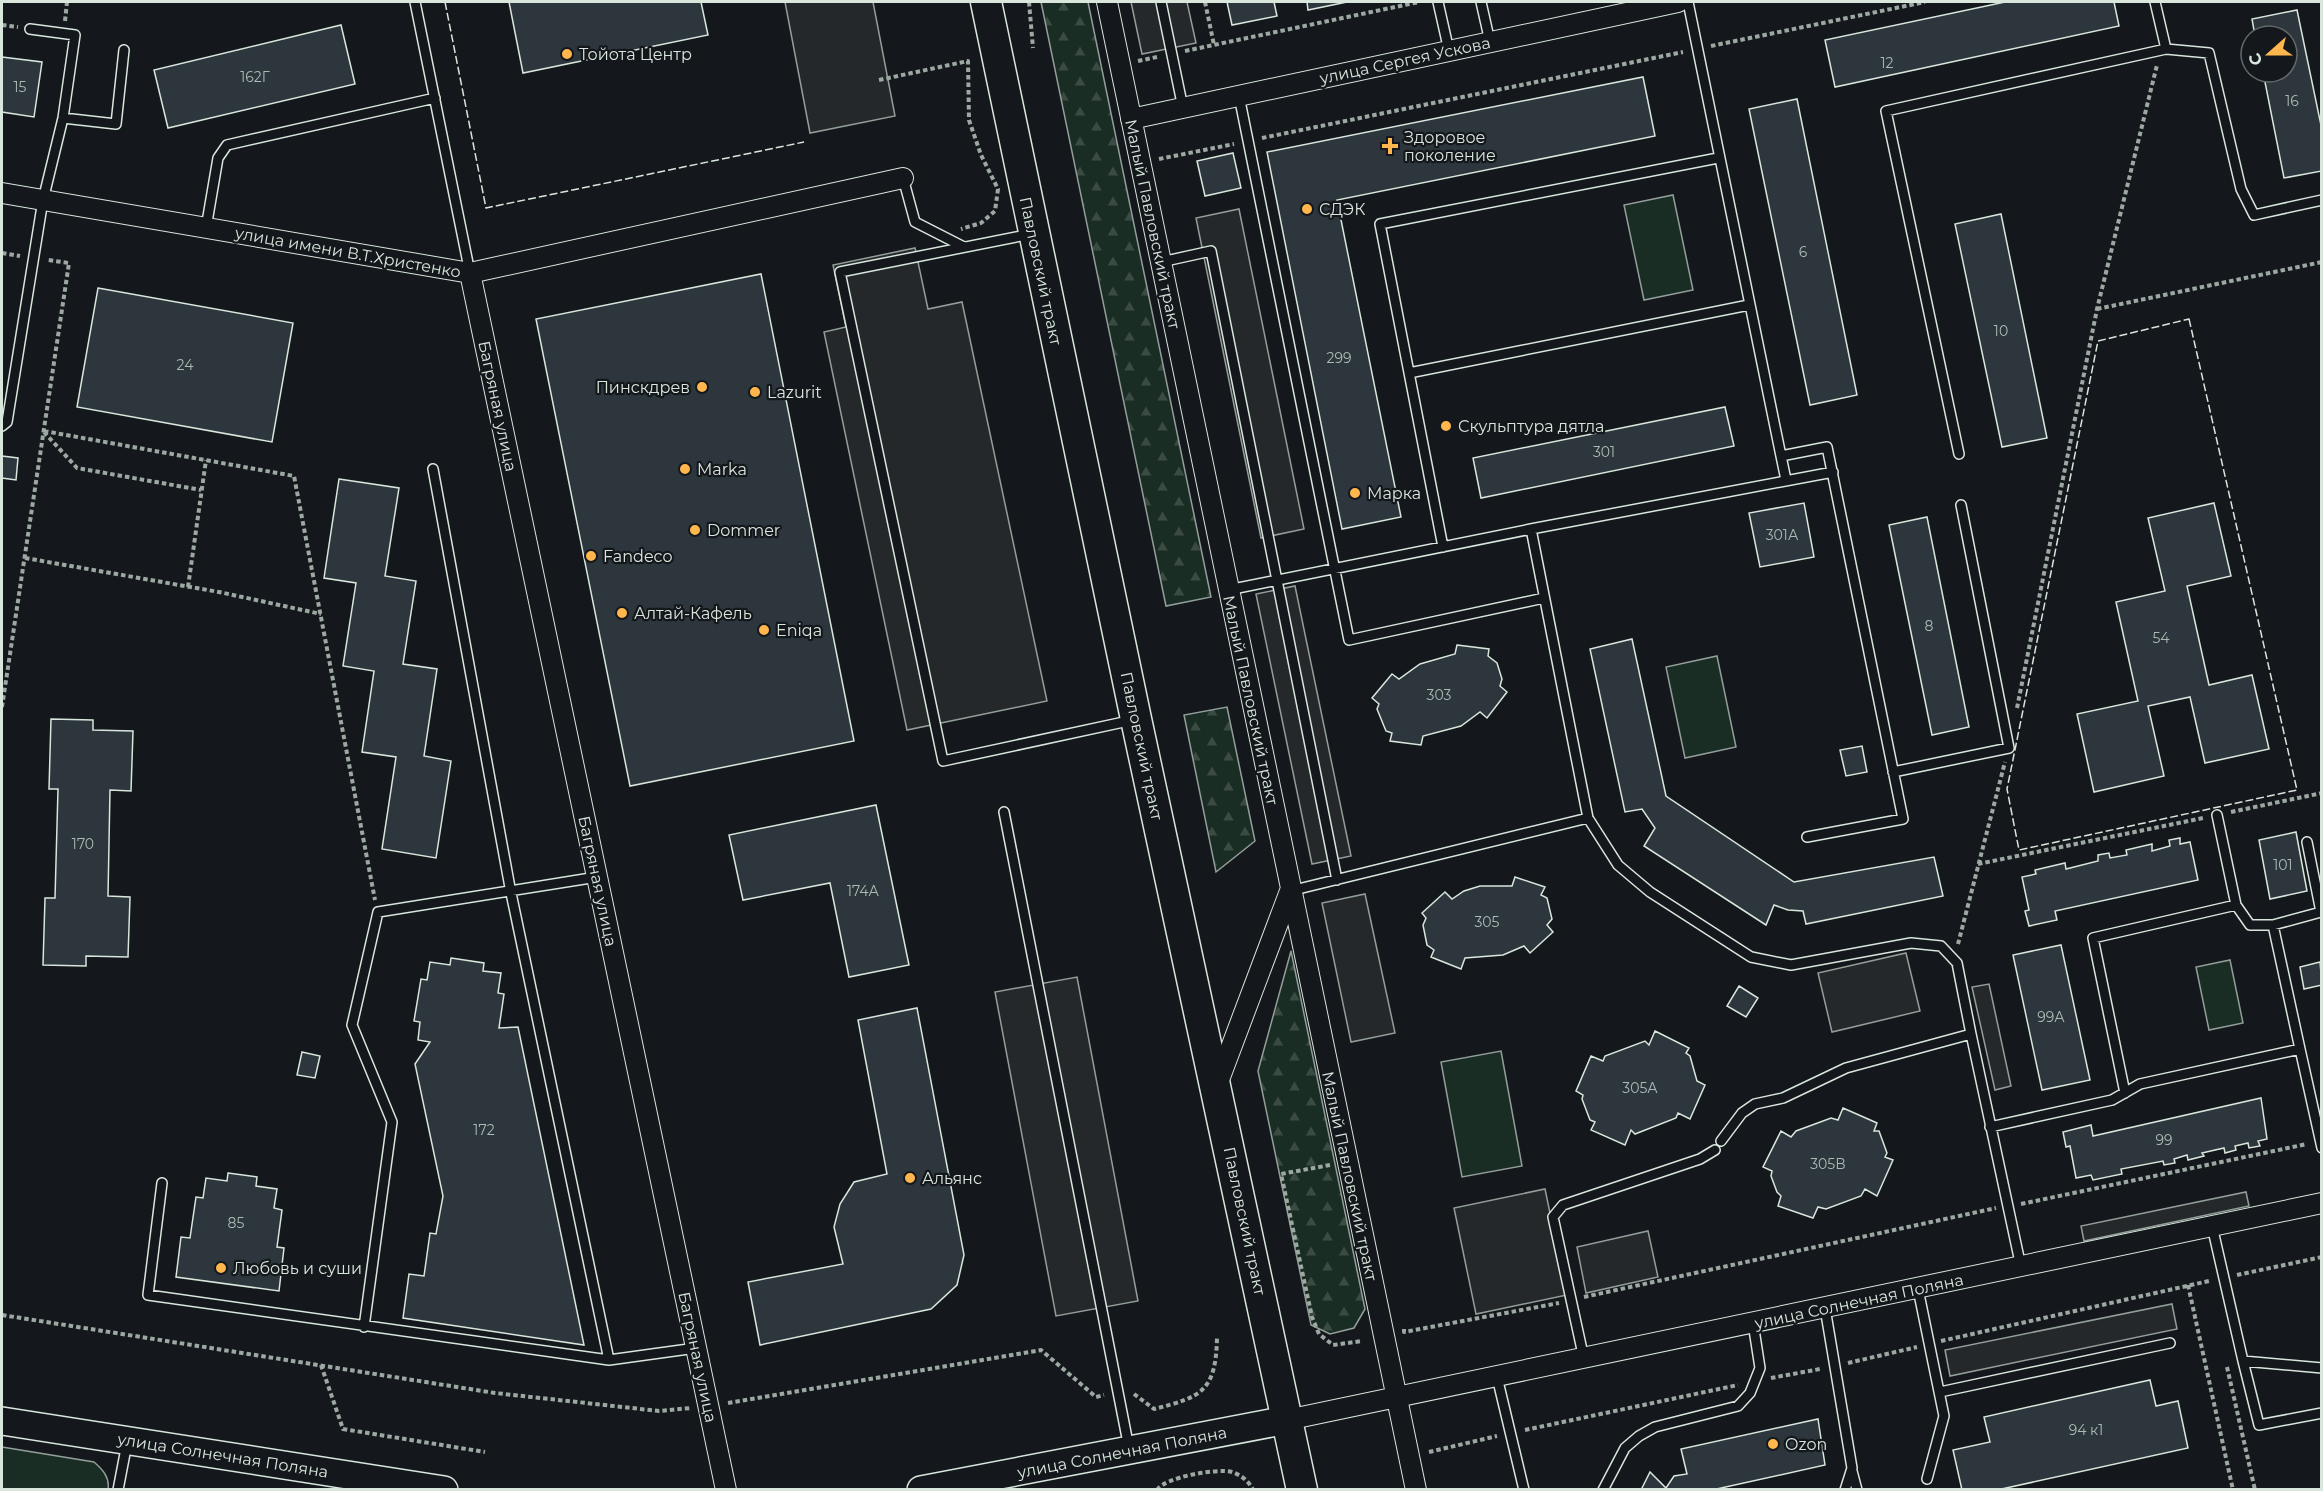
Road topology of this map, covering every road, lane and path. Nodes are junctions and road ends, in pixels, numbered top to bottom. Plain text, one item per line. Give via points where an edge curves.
1 (415, 2) edge
2 (986, 2) edge
3 (1029, 2) edge
4 (1107, 2) edge
5 (1161, 2) edge
6 (1205, 2) edge
7 (1419, 2) edge
8 (1438, 2) edge
9 (1481, 2) edge
10 (1678, 2) edge
11 (1688, 2) edge
12 (1925, 2) edge
13 (2155, 2) edge
14 (30, 29) dead end
15 (1490, 42) junction
16 (1214, 45) junction
17 (1033, 48) dead end
18 (1697, 49) junction
19 (2166, 49) junction
20 (124, 50) dead end
21 (1449, 51) junction
22 (1172, 54) junction
23 (1138, 61) dead end
24 (879, 80) dead end
25 (1239, 96) junction
26 (435, 98) junction
27 (1183, 108) junction
28 (63, 118) junction
29 (1131, 118) junction
30 (1249, 141) junction
31 (1718, 158) junction
32 (1159, 159) dead end
33 (903, 178) joint
34 (2, 193) edge
35 (43, 200) junction
36 (2322, 200) edge
37 (206, 228) junction
38 (1033, 233) junction
39 (964, 247) junction
40 (1161, 262) junction
41 (2322, 262) edge
42 (69, 263) dead end
43 (470, 273) junction
44 (1749, 305) junction
45 (2097, 309) junction
46 (1408, 373) junction
47 (2, 426) edge
48 (44, 431) junction
49 (1959, 454) dead end
50 (1781, 456) junction
51 (206, 460) junction
52 (433, 469) dead end
53 (1833, 472) junction
54 (1786, 480) junction
55 (201, 490) junction
56 (1960, 505) dead end
57 (1531, 529) junction
58 (1443, 547) junction
59 (25, 558) junction
60 (1335, 568) junction
61 (1277, 580) junction
62 (188, 587) junction
63 (1228, 590) junction
64 (1544, 598) junction
65 (321, 615) junction
66 (2, 707) edge
67 (1136, 719) junction
68 (2009, 748) junction
69 (1893, 772) junction
70 (2322, 793) edge
71 (1004, 812) dead end
72 (2217, 815) junction
73 (1588, 818) junction
74 (1807, 837) dead end
75 (2307, 842) dead end
76 (1978, 864) junction
77 (597, 877) junction
78 (1337, 880) junction
79 (1290, 891) junction
80 (511, 892) junction
81 (2236, 905) junction
82 (378, 912) junction
83 (2273, 925) junction
84 (1953, 960) junction
85 (1971, 1034) junction
86 (2300, 1049) junction
87 (1217, 1085) junction
88 (2124, 1093) junction
89 (1990, 1127) junction
90 (1721, 1141) dead end
91 (2321, 1145) edge
92 (1715, 1150) dead end
93 (1330, 1165) dead end
94 (162, 1183) dead end
95 (2322, 1203) edge
96 (2007, 1206) junction
97 (2212, 1227) junction
98 (2322, 1257) edge
99 (2021, 1267) junction
100 (2224, 1278) junction
101 (2207, 1281) junction
102 (2188, 1285) junction
103 (1918, 1288) junction
104 (2210, 1293) dead end
105 (1572, 1300) junction
106 (1825, 1308) junction
107 (2, 1315) edge
108 (1753, 1323) junction
109 (364, 1327) junction
110 (1404, 1332) dead end
111 (1217, 1337) dead end
112 (1362, 1341) dead end
113 (2170, 1343) dead end
114 (1929, 1344) junction
115 (696, 1348) junction
116 (1584, 1359) junction
117 (609, 1360) junction
118 (2243, 1361) junction
119 (2226, 1363) dead end
120 (321, 1365) junction
121 (1834, 1366) junction
122 (2322, 1368) edge
123 (1497, 1377) junction
124 (1756, 1381) junction
125 (1940, 1392) junction
126 (1119, 1393) junction
127 (1396, 1398) junction
128 (708, 1406) junction
129 (2322, 1413) edge
130 (1287, 1420) junction
131 (2, 1421) edge
132 (1511, 1433) junction
133 (127, 1440) junction
134 (1130, 1450) junction
135 (1430, 1450) dead end
136 (485, 1452) dead end
137 (1852, 1468) junction
138 (1927, 1479) dead end
139 (118, 1490) edge
140 (444, 1490) edge
141 (726, 1490) edge
142 (921, 1490) edge
143 (1157, 1490) edge
144 (1253, 1490) edge
145 (1302, 1490) edge
146 (1416, 1490) edge
147 (1524, 1490) edge
148 (1603, 1490) edge
149 (1845, 1490) edge
150 (1857, 1490) edge
151 (2234, 1490) edge
152 (2255, 1490) edge

1 - 26 lane
2 - 38 main road, Павловский тракт
3 - 17 path
4 - 29 street, Малый Павловский тракт
5 - 22 lane
6 - 16 path
7 - 16 path
8 - 21 lane
9 - 15 lane
10 - 15 street, улица Сергея Ускова
11 - 18 lane
12 - 18 path
13 - 19 lane
14 - 28 lane via 75,35
15 - 21 street, улица Сергея Ускова
16 - 22 path
18 - 30 path
18 - 31 lane
19 - 36 lane via 2209,53 2241,189 2254,215
19 - 45 path via 2156,67
19 - 49 lane via 1886,111
20 - 28 lane via 116,124
21 - 25 street, улица Сергея Ускова
22 - 23 path
22 - 27 lane
24 - 39 path via 968,61 969,120 998,189 995,211 981,223 960,228
25 - 27 street, улица Сергея Ускова
25 - 30 lane
26 - 37 lane via 226,145 218,158
26 - 43 lane
27 - 29 street, улица Сергея Ускова
28 - 35 lane
29 - 40 street, Малый Павловский тракт
30 - 32 path
30 - 60 lane
31 - 44 lane
31 - 46 lane via 1380,224
33 - 39 lane via 915,222
33 - 43 street, улица имени В.Т.Христенко
34 - 35 street, улица имени В.Т.Христенко
35 - 37 street, улица имени В.Т.Христенко
35 - 47 lane via 8,422
37 - 43 street, улица имени В.Т.Христенко
38 - 39 lane
38 - 67 main road, Павловский тракт
39 - 67 lane via 840,272 943,761
40 - 61 lane via 1210,251
40 - 63 street, Малый Павловский тракт
41 - 45 path
42 - 48 path
43 - 77 street, Багряная улица
44 - 46 lane
44 - 50 lane
45 - 68 path
46 - 58 lane
48 - 51 path
48 - 55 path via 77,468
48 - 59 path
50 - 53 lane via 1827,447
50 - 54 lane
51 - 55 path
51 - 65 path via 294,476
52 - 80 lane
53 - 54 lane
53 - 69 lane
54 - 57 lane
55 - 62 path
56 - 68 lane
57 - 58 lane
57 - 64 lane
58 - 60 lane
59 - 62 path
59 - 66 path
60 - 61 lane
60 - 64 lane via 1349,640
61 - 63 lane
61 - 78 lane
62 - 65 path
63 - 79 street, Малый Павловский тракт
64 - 73 lane
65 - 82 path
67 - 87 main road, Павловский тракт
68 - 69 lane
68 - 76 path
69 - 74 lane via 1903,819
70 - 72 path
71 - 126 lane
72 - 76 path
72 - 81 lane
73 - 78 lane
73 - 84 lane via 1618,865 1650,892 1751,957 1791,965 1911,943 1941,946
75 - 83 lane via 2321,912
76 - 84 path
77 - 80 lane
77 - 115 street, Багряная улица
78 - 79 lane
79 - 87 street
79 - 127 street, Малый Павловский тракт
80 - 82 lane
80 - 117 lane
81 - 83 lane via 2250,925
81 - 88 lane via 2093,938
82 - 109 lane via 352,1025 392,1122
83 - 86 lane
84 - 85 lane via 1957,963
85 - 89 lane
85 - 90 lane via 1846,1068 1783,1098 1755,1104 1742,1113
86 - 88 lane via 2140,1084
86 - 91 lane
87 - 130 main road, Павловский тракт
88 - 89 lane via 2112,1100
89 - 96 lane
91 - 96 path
92 - 105 lane via 1700,1159 1557,1210 1553,1217
93 - 112 path via 1281,1174 1318,1334 1333,1345
94 - 109 lane via 148,1295
95 - 97 street, улица Солнечная Поляна
96 - 99 lane
96 - 105 path
97 - 99 street, улица Солнечная Поляна
97 - 100 lane
98 - 100 path
99 - 103 street, улица Солнечная Поляна
100 - 101 path
100 - 118 lane
101 - 102 path
101 - 104 path
102 - 114 path
102 - 151 path
103 - 106 street, улица Солнечная Поляна
103 - 114 lane
105 - 110 path
105 - 116 lane
106 - 108 street, улица Солнечная Поляна
106 - 121 lane
107 - 120 path
108 - 116 street, улица Солнечная Поляна
108 - 124 lane via 1760,1368
109 - 117 lane
111 - 126 path via 1216,1358 1206,1388 1190,1400 1154,1409 1131,1391
113 - 125 lane
114 - 121 path
114 - 125 lane
115 - 117 lane
115 - 128 street, Багряная улица
116 - 123 street, улица Солнечная Поляна
118 - 122 lane
118 - 129 lane via 2259,1425
119 - 152 path
120 - 128 path via 495,1393 659,1411
120 - 136 path via 344,1429
121 - 124 path
121 - 137 lane
123 - 127 street, улица Солнечная Поляна
123 - 132 lane
124 - 132 path
124 - 148 lane via 1738,1406 1655,1427 1639,1436 1625,1448
125 - 138 lane via 1944,1416
126 - 128 path via 1096,1396 1041,1350
126 - 134 lane
127 - 130 street, улица Солнечная Поляна
127 - 146 street
128 - 141 street, Багряная улица
130 - 134 street, улица Солнечная Поляна
130 - 145 main road, Павловский тракт
131 - 133 street, улица Солнечная Поляна
132 - 135 path
132 - 147 lane
133 - 139 lane
133 - 140 street, улица Солнечная Поляна
134 - 142 street, улица Солнечная Поляна
137 - 149 lane
137 - 150 lane
143 - 144 path via 1171,1479 1223,1471 1243,1477

